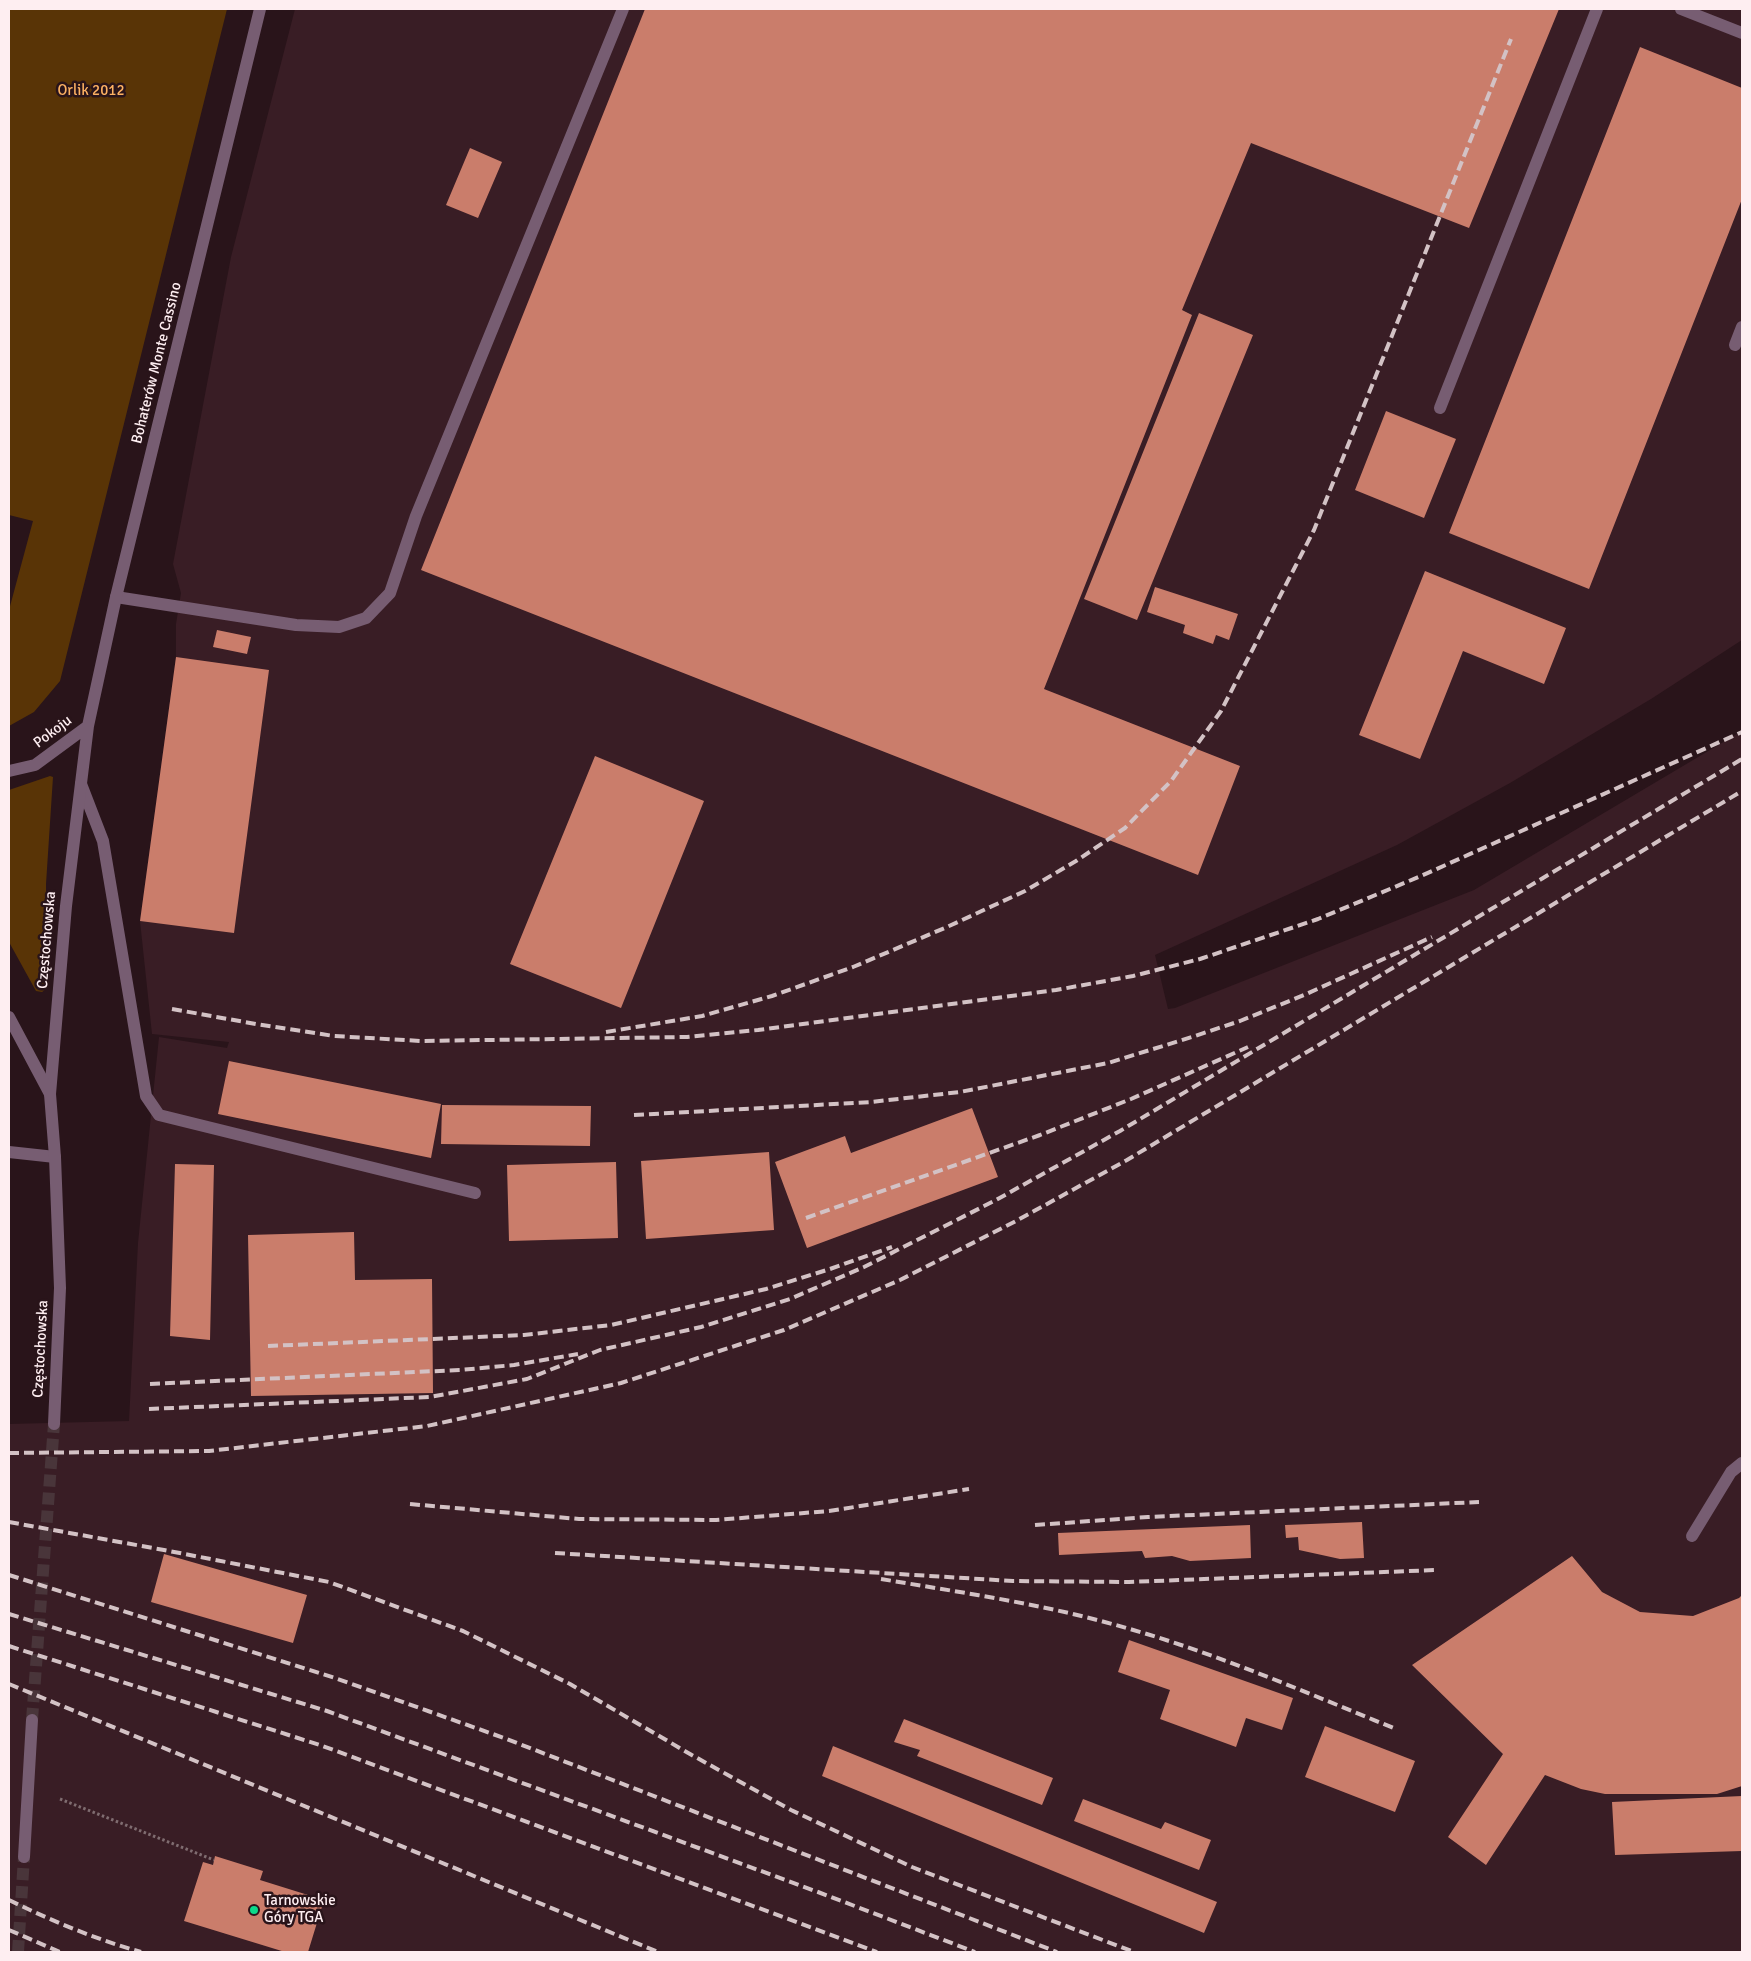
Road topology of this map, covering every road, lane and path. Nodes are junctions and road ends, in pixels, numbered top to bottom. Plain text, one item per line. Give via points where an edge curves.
1 (260, 9) edge
2 (623, 9) edge
3 (1597, 9) edge
4 (1681, 9) edge
5 (1742, 33) edge
6 (1742, 328) edge
7 (1735, 345) dead end
8 (1440, 408) dead end
9 (116, 597) junction
10 (88, 726) junction
11 (9, 772) edge
12 (81, 784) junction
13 (9, 1017) edge
14 (50, 1094) junction
15 (9, 1152) edge
16 (55, 1157) junction
17 (475, 1193) dead end
18 (54, 1424) tunnel mouth
19 (1742, 1462) edge
20 (1692, 1536) dead end
21 (32, 1720) tunnel mouth
22 (60, 1799) dead end
23 (24, 1858) tunnel mouth
24 (214, 1860) dead end

1 - 9 street, Bohaterów Monte Cassino
2 - 9 street via 416,516 390,593 366,618 339,627 296,625
3 - 8 street
4 - 5 street
6 - 7 street
9 - 10 street, Bohaterów Monte Cassino
10 - 11 street, Pokoju via 35,765
10 - 12 street, Częstochowska
12 - 14 street, Częstochowska via 66,906
12 - 17 street via 104,841 146,1096 159,1114
13 - 14 street
14 - 16 street, Częstochowska
15 - 16 street
16 - 18 street, Częstochowska via 60,1288
19 - 20 street via 1731,1472
21 - 23 street
22 - 24 path

